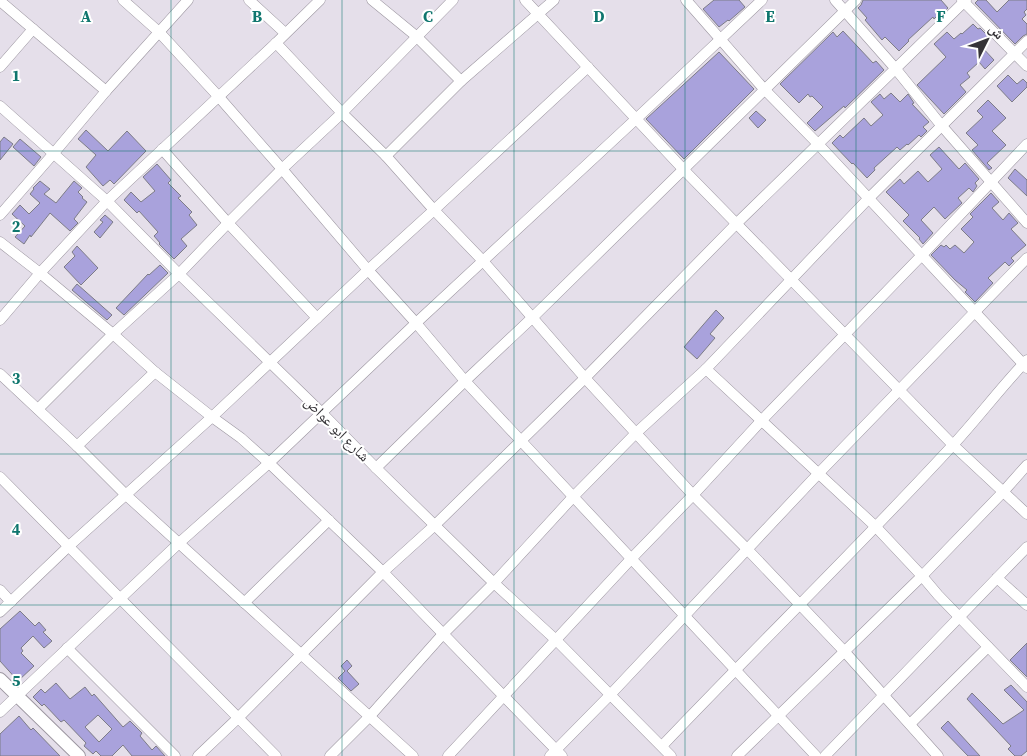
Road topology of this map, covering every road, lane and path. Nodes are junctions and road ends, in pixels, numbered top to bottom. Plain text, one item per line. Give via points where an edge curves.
1 (123, 0) edge
2 (188, 0) edge
3 (249, 0) edge
4 (320, 0) edge
5 (372, 0) edge
6 (453, 0) edge
7 (525, 0) edge
8 (554, 0) edge
9 (686, 0) edge
10 (762, 0) edge
11 (834, 0) edge
12 (856, 0) edge
13 (0, 1) edge
14 (964, 1) edge
15 (844, 10) junction
16 (539, 14) junction
17 (33, 29) junction
18 (160, 32) junction
19 (285, 33) junction
20 (416, 36) junction
21 (721, 39) junction
22 (1027, 40) edge
23 (276, 43) junction
24 (1014, 53) junction
25 (1027, 66) edge
26 (0, 67) edge
27 (588, 67) junction
28 (895, 68) junction
29 (461, 81) junction
30 (764, 89) junction
31 (106, 92) junction
32 (218, 96) junction
33 (0, 106) edge
34 (342, 113) junction
35 (636, 119) junction
36 (942, 126) junction
37 (818, 144) junction
38 (1027, 144) edge
39 (162, 148) junction
40 (54, 153) junction
41 (386, 156) junction
42 (282, 169) junction
43 (683, 169) junction
44 (991, 182) junction
45 (869, 198) junction
46 (107, 201) junction
47 (434, 210) junction
48 (0, 215) edge
49 (228, 223) junction
50 (737, 223) junction
51 (1027, 224) edge
52 (0, 242) edge
53 (922, 255) junction
54 (1027, 258) edge
55 (483, 261) junction
56 (368, 270) junction
57 (40, 273) junction
58 (179, 274) junction
59 (791, 279) junction
60 (975, 312) junction
61 (533, 317) junction
62 (317, 318) junction
63 (0, 320) edge
64 (416, 323) junction
65 (113, 334) junction
66 (845, 334) junction
67 (270, 363) junction
68 (1026, 364) edge
69 (706, 369) junction
70 (155, 372) junction
71 (0, 374) edge
72 (585, 378) junction
73 (465, 381) junction
74 (899, 390) junction
75 (38, 409) junction
76 (321, 412) junction
77 (212, 417) junction
78 (762, 420) junction
79 (636, 433) junction
80 (520, 441) junction
81 (953, 445) junction
82 (77, 446) junction
83 (269, 463) junction
84 (1027, 464) edge
85 (376, 468) junction
86 (818, 474) junction
87 (0, 477) edge
88 (1003, 492) junction
89 (126, 495) junction
90 (694, 495) junction
91 (573, 497) junction
92 (1027, 514) edge
93 (330, 520) junction
94 (435, 524) junction
95 (875, 526) junction
96 (179, 543) junction
97 (69, 546) junction
98 (1027, 547) edge
99 (747, 549) junction
100 (631, 559) junction
101 (383, 572) junction
102 (922, 576) junction
103 (997, 578) junction
104 (494, 583) junction
105 (0, 590) edge
106 (120, 599) junction
107 (12, 602) junction
108 (244, 603) junction
109 (800, 604) junction
110 (1027, 605) edge
111 (0, 612) edge
112 (684, 616) junction
113 (959, 617) junction
114 (443, 634) junction
115 (556, 640) junction
116 (988, 647) junction
117 (67, 648) junction
118 (844, 651) junction
119 (302, 654) junction
120 (734, 670) junction
121 (0, 679) edge
122 (1027, 687) edge
123 (17, 695) junction
124 (610, 695) junction
125 (884, 695) junction
126 (504, 696) junction
127 (0, 712) edge
128 (370, 716) junction
129 (778, 716) junction
130 (238, 718) junction
131 (910, 724) junction
132 (662, 746) junction
133 (556, 754) edge
134 (79, 756) edge
135 (175, 756) edge
136 (198, 756) edge
137 (276, 756) edge
138 (330, 756) edge
139 (413, 756) edge
140 (448, 756) edge
141 (671, 756) edge
142 (737, 756) edge
143 (816, 756) edge
144 (825, 756) edge
145 (938, 756) edge

1 - 18 street
2 - 18 street
3 - 19 street
4 - 19 street
5 - 20 street
6 - 20 street
7 - 16 street
8 - 16 street
9 - 21 street
10 - 21 street
11 - 15 street
12 - 15 street
13 - 17 street
14 - 24 street
14 - 28 street
15 - 28 street
15 - 30 street
16 - 27 street
16 - 29 street
17 - 26 street
17 - 31 street
18 - 31 street
18 - 32 street
19 - 23 street
20 - 29 street
20 - 34 street
21 - 30 street
21 - 35 street
22 - 24 street
23 - 32 street
23 - 34 street
24 - 25 street
24 - 36 street
27 - 35 street
27 - 47 street
28 - 36 street
28 - 37 street
29 - 41 street
30 - 37 street
30 - 43 street
31 - 40 street
32 - 39 street
32 - 42 street
33 - 40 street, شارع ابو عواض
34 - 41 street
34 - 42 street
35 - 43 street
35 - 55 street
36 - 44 street
36 - 45 street
37 - 45 street
37 - 50 street
38 - 44 street
39 - 46 street
39 - 49 street
40 - 46 street, شارع ابو عواض
40 - 48 street
41 - 47 street
42 - 49 street
42 - 56 street
43 - 50 street
43 - 61 street
44 - 51 street
44 - 53 street
45 - 53 street
45 - 59 street
46 - 57 street
46 - 58 street, شارع ابو عواض
47 - 55 street
47 - 56 street
49 - 58 street
49 - 62 street
50 - 59 street
50 - 72 street
52 - 57 street
53 - 60 street
53 - 66 street
54 - 60 street
55 - 61 street
55 - 64 street
56 - 62 street
56 - 64 street
57 - 63 street
57 - 65 street
58 - 65 street
58 - 67 street, شارع ابو عواض
59 - 66 street
59 - 69 street
60 - 68 street
60 - 74 street
61 - 72 street
61 - 73 street
62 - 67 street
64 - 73 street
64 - 76 street
65 - 70 street
65 - 75 street
66 - 74 street
66 - 78 street
67 - 76 street, شارع ابو عواض
67 - 77 street
68 - 81 street
69 - 78 street
69 - 79 street
70 - 77 street
70 - 82 street
71 - 75 street
72 - 79 street
72 - 80 street
73 - 80 street
73 - 85 street
74 - 81 street
74 - 86 street
75 - 82 street
76 - 83 street
76 - 85 street, شارع ابو عواض
77 - 83 street
77 - 89 street
78 - 86 street
78 - 90 street
79 - 90 street
79 - 91 street
80 - 91 street
80 - 94 street
81 - 88 street
81 - 95 street
82 - 89 street
83 - 93 street
83 - 96 street
84 - 88 street
85 - 94 street, شارع ابو عواض
86 - 95 street
86 - 99 street
87 - 97 street
88 - 92 street
88 - 102 street
89 - 96 street
89 - 97 street
90 - 99 street
90 - 100 street
91 - 100 street
91 - 104 street
93 - 101 street
93 - 108 street
94 - 101 street
94 - 104 street, شارع ابو عواض
95 - 102 street
95 - 109 street
96 - 106 street
96 - 108 street
97 - 106 street
97 - 107 street
98 - 103 street
99 - 109 street
99 - 112 street
100 - 112 street
100 - 115 street
101 - 114 street
101 - 119 street
102 - 113 street
102 - 118 street
103 - 110 street
103 - 113 street
104 - 114 street
104 - 115 street, شارع ابو عواض
105 - 107 street
106 - 117 street
106 - 130 street
107 - 111 street
108 - 119 street
109 - 118 street
109 - 120 street
112 - 120 street
112 - 124 street
113 - 116 street
113 - 125 street
114 - 126 street
114 - 128 street
115 - 124 street, شارع ابو عواض
115 - 126 street
116 - 122 street
116 - 131 street
117 - 123 street
117 - 135 street
118 - 125 street
118 - 129 street
119 - 128 street
119 - 130 street
120 - 129 street
120 - 132 street
121 - 123 street
123 - 127 street
123 - 134 street
124 - 132 street, شارع ابو عواض
124 - 133 street
125 - 131 street
125 - 144 street
126 - 133 street
126 - 140 street
128 - 138 street
128 - 139 street
129 - 142 street
129 - 143 street
130 - 136 street
130 - 137 street
131 - 145 street
132 - 141 street, شارع ابو عواض

